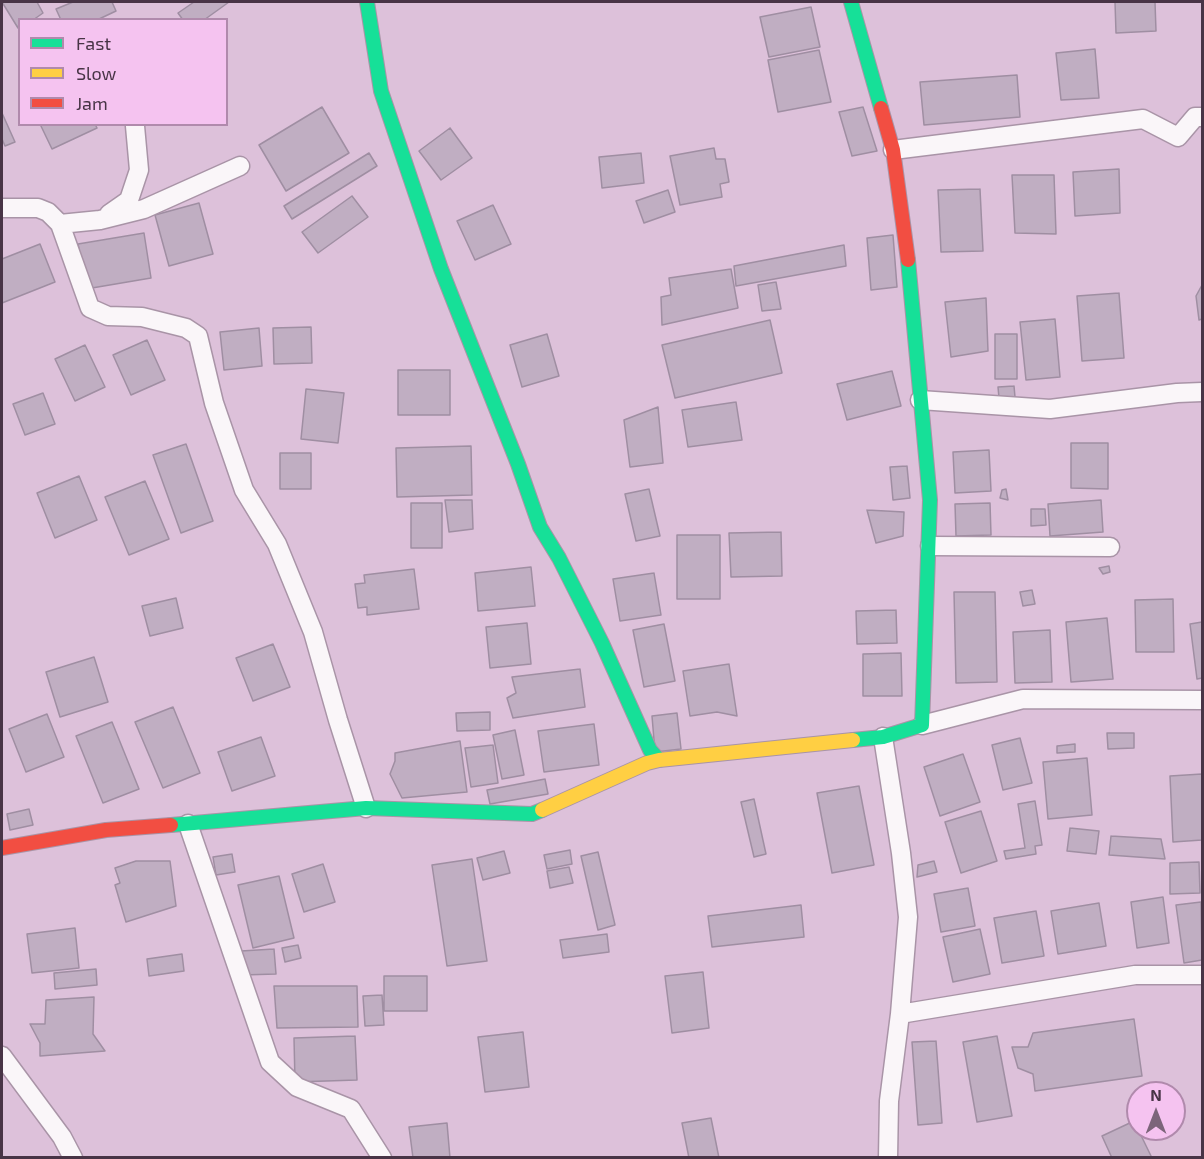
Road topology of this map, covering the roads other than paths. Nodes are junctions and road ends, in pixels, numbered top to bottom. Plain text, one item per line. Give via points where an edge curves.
1 (368, 2) edge
2 (851, 2) edge
3 (1203, 117) edge
4 (135, 126) dead end
5 (893, 150) junction
6 (240, 166) dead end
7 (2, 208) edge
8 (100, 220) junction
9 (60, 224) junction
10 (1203, 392) edge
11 (920, 400) junction
12 (930, 546) junction
13 (1110, 548) dead end
14 (1203, 700) edge
15 (922, 725) junction
16 (883, 737) junction
17 (659, 760) junction
18 (366, 808) junction
19 (188, 824) junction
20 (2, 848) edge
21 (1203, 975) edge
22 (900, 1014) junction
23 (2, 1056) edge
24 (73, 1158) edge
25 (382, 1158) edge
26 (888, 1158) edge

1 - 17 street via 381,91 445,280 540,527 602,643 650,750
2 - 5 street
3 - 5 street via 1195,117 1178,137 1143,118
4 - 8 street via 139,170 129,200
5 - 11 street via 904,223
6 - 8 street via 144,209
7 - 9 street via 38,208
8 - 9 street
9 - 18 street via 90,308 108,316 142,317 186,328 198,336 213,403 244,490 277,544 313,632
10 - 11 street via 1050,409
11 - 12 street via 930,500
12 - 13 street
12 - 15 street
14 - 15 street via 1023,699
15 - 16 street
16 - 17 street
16 - 22 street via 908,917
17 - 18 street via 532,814
18 - 19 street
19 - 20 street via 106,830
19 - 25 street via 270,1062 297,1087 351,1109
21 - 22 street via 1135,975
22 - 26 street via 889,1101
23 - 24 street

